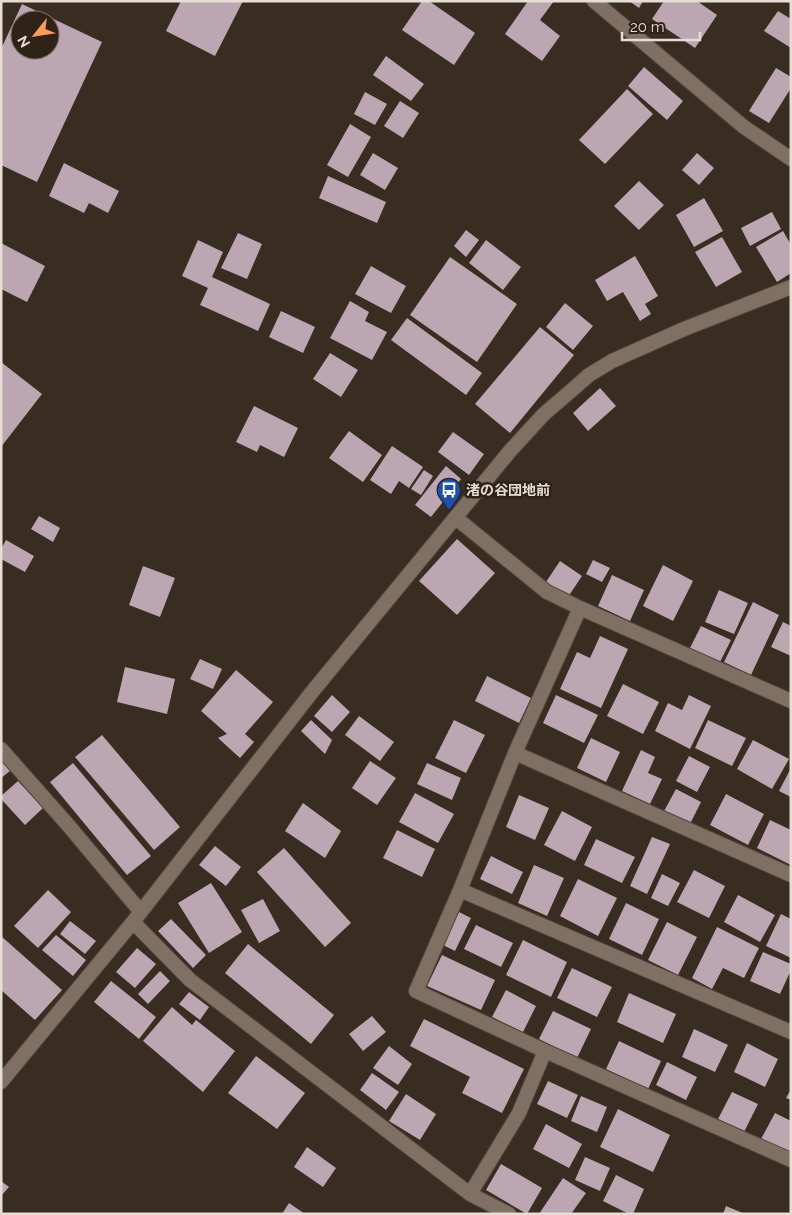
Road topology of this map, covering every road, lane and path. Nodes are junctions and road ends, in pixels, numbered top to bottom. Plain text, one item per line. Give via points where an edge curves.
1 (594, 1) edge
2 (791, 160) edge
3 (791, 287) edge
4 (456, 518) junction
5 (580, 608) junction
6 (791, 701) edge
7 (1, 749) edge
8 (515, 753) junction
9 (791, 875) edge
10 (460, 890) junction
11 (137, 917) junction
12 (791, 1032) edge
13 (545, 1051) junction
14 (1, 1082) edge
15 (791, 1160) edge
16 (470, 1194) junction
17 (509, 1214) edge

1 - 2 street via 744,128
3 - 4 street via 638,348 588,375 529,429
4 - 5 street via 546,592
4 - 11 street via 312,692
5 - 6 street
5 - 8 street
7 - 11 street via 68,825
8 - 9 street
8 - 10 street
10 - 12 street
10 - 13 street via 416,991
11 - 14 street
11 - 16 street via 190,980
13 - 15 street
13 - 16 street via 519,1113
16 - 17 street

